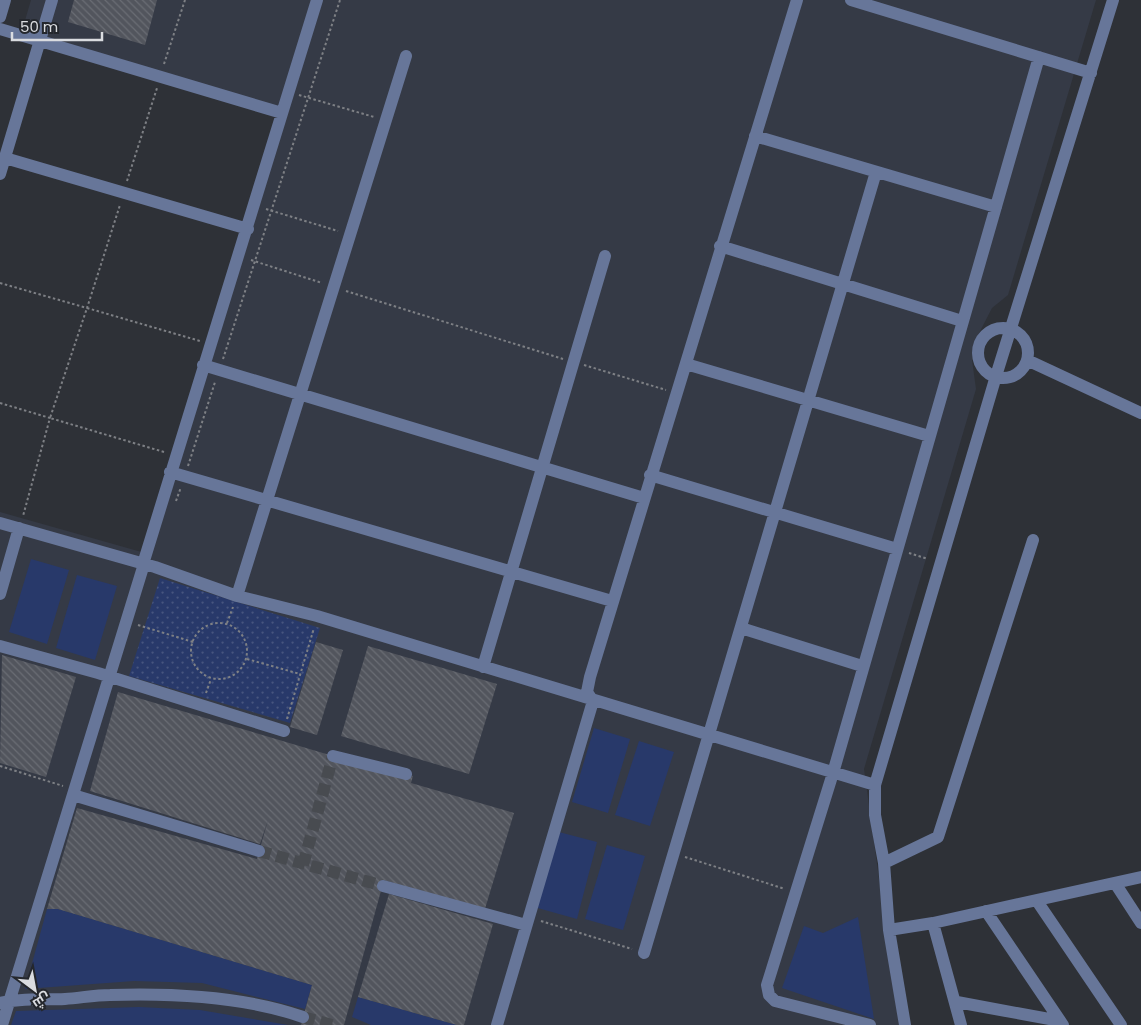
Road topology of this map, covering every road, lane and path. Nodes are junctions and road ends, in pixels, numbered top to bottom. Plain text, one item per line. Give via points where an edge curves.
1 (6, 0) edge
2 (52, 0) edge
3 (185, 0) edge
4 (317, 0) edge
5 (340, 0) edge
6 (797, 0) edge
7 (851, 0) edge
8 (1113, 0) edge
9 (0, 18) edge
10 (0, 29) edge
11 (40, 41) junction
12 (406, 56) dead end
13 (1039, 57) junction
14 (1091, 73) junction
15 (160, 77) junction
16 (288, 92) junction
17 (308, 98) junction
18 (282, 113) junction
19 (385, 121) junction
20 (755, 136) junction
21 (5, 158) junction
22 (876, 172) junction
23 (0, 174) edge
24 (124, 193) junction
25 (255, 206) junction
26 (996, 207) junction
27 (272, 210) junction
28 (248, 229) junction
29 (350, 234) junction
30 (720, 246) junction
31 (236, 255) junction
32 (605, 256) dead end
33 (255, 261) junction
34 (0, 283) edge
35 (843, 284) junction
36 (333, 287) junction
37 (87, 308) junction
38 (962, 321) junction
39 (1011, 329) junction
40 (209, 344) junction
41 (1027, 360) junction
42 (574, 362) junction
43 (686, 364) junction
44 (203, 366) junction
45 (219, 370) junction
46 (996, 376) junction
47 (300, 394) junction
48 (677, 394) junction
49 (808, 400) junction
50 (0, 403) edge
51 (1141, 414) edge
52 (50, 418) junction
53 (929, 436) junction
54 (175, 455) junction
55 (542, 467) junction
56 (170, 472) junction
57 (650, 475) junction
58 (185, 476) junction
59 (644, 498) junction
60 (267, 500) junction
61 (176, 503) dead end
62 (775, 512) junction
63 (0, 523) edge
64 (19, 528) junction
65 (1033, 540) dead end
66 (897, 549) junction
67 (940, 563) junction
68 (143, 564) junction
69 (511, 572) junction
70 (0, 594) edge
71 (237, 596) junction
72 (612, 601) junction
73 (317, 616) junction
74 (227, 623) junction
75 (137, 624) dead end
76 (741, 628) junction
77 (192, 642) junction
78 (0, 646) edge
79 (247, 659) junction
80 (862, 666) junction
81 (483, 667) junction
82 (300, 674) junction
83 (108, 677) junction
84 (211, 678) junction
85 (593, 701) junction
86 (202, 705) junction
87 (284, 731) joint
88 (709, 736) junction
89 (333, 756) dead end
90 (0, 766) edge
91 (833, 773) junction
92 (406, 774) dead end
93 (875, 785) junction
94 (73, 792) junction
95 (259, 851) tunnel mouth
96 (673, 852) junction
97 (884, 863) junction
98 (1141, 877) edge
99 (1114, 883) junction
100 (383, 886) tunnel mouth
101 (797, 893) junction
102 (1037, 901) junction
103 (986, 911) junction
104 (527, 921) junction
105 (934, 923) junction
106 (1141, 923) edge
107 (889, 930) junction
108 (644, 953) joint
109 (5, 1001) edge
110 (956, 1002) junction
111 (303, 1017) tunnel mouth
112 (1062, 1023) edge
113 (2, 1025) edge
114 (497, 1025) edge
115 (870, 1025) edge
116 (905, 1025) edge
117 (962, 1025) edge
118 (1121, 1025) edge

1 - 9 street
2 - 11 street
3 - 15 path
4 - 16 street
5 - 17 path
6 - 20 street
7 - 13 street
8 - 14 street
10 - 11 street
11 - 15 street
11 - 21 street
12 - 19 street
13 - 14 street
13 - 26 street
14 - 39 street
15 - 18 street
15 - 24 path
16 - 17 path
16 - 18 street
17 - 19 path
17 - 27 path
18 - 25 street
19 - 29 street
20 - 22 street
20 - 30 street
21 - 23 street
21 - 24 street
22 - 26 street
22 - 35 street
24 - 28 street
24 - 37 path
25 - 27 path
25 - 28 street
26 - 38 street
27 - 29 path
27 - 33 path
28 - 31 street
29 - 36 street
30 - 35 street
30 - 43 street
31 - 33 path
31 - 40 street
32 - 42 street
33 - 36 path
33 - 45 path
34 - 37 path
35 - 38 street
35 - 49 street
36 - 42 path
36 - 47 street
37 - 40 path
37 - 52 path
38 - 53 street
39 - 41 street via 1027,345
39 - 46 street
39 - 46 street via 995,329 983,338 980,345 980,361 989,373
40 - 44 street
41 - 46 street via 1015,375
41 - 51 street
42 - 48 path
42 - 55 street
43 - 48 street
43 - 49 street
44 - 45 street
44 - 54 street
45 - 47 street
45 - 58 path
46 - 67 street
47 - 55 street
47 - 60 street
48 - 57 street
49 - 53 street
49 - 62 street
50 - 52 path
52 - 54 path
52 - 64 path
53 - 66 street
54 - 56 street
55 - 59 street
55 - 69 street
56 - 58 street
56 - 68 street
57 - 59 street
57 - 62 street
58 - 60 street
58 - 61 path
59 - 72 street
60 - 69 street
60 - 71 street
62 - 66 street
62 - 76 street
63 - 64 street
64 - 68 street
64 - 70 street
65 - 97 street via 938,837
66 - 67 path
66 - 80 street
67 - 93 street
68 - 71 street
68 - 83 street
69 - 72 street
69 - 81 street
71 - 73 street
71 - 74 path
72 - 85 street via 587,692
73 - 81 street
73 - 82 path
74 - 77 path via 204,627
74 - 79 path via 242,633
75 - 77 path
76 - 80 street
76 - 88 street
77 - 84 path via 191,657 195,666
78 - 83 street
79 - 82 path
79 - 84 path via 236,674 227,678
80 - 91 street
81 - 85 street
82 - 87 path
83 - 86 street
83 - 94 street
84 - 86 path
85 - 88 street
85 - 104 street
86 - 87 street
88 - 91 street
88 - 96 street
89 - 92 street
90 - 94 path
91 - 93 street
91 - 101 street
93 - 97 street via 875,815
94 - 95 street
94 - 109 street
96 - 101 path
96 - 108 street
97 - 107 street
98 - 99 street
99 - 102 street
99 - 106 street
100 - 104 street
101 - 115 street via 767,985 769,995 775,1001
102 - 103 street
102 - 118 street
103 - 105 street
103 - 112 street
104 - 108 path
104 - 114 street
105 - 107 street
105 - 110 street
107 - 116 street
109 - 111 street via 109,995 176,997 243,1002
109 - 113 street
110 - 112 street
110 - 117 street

